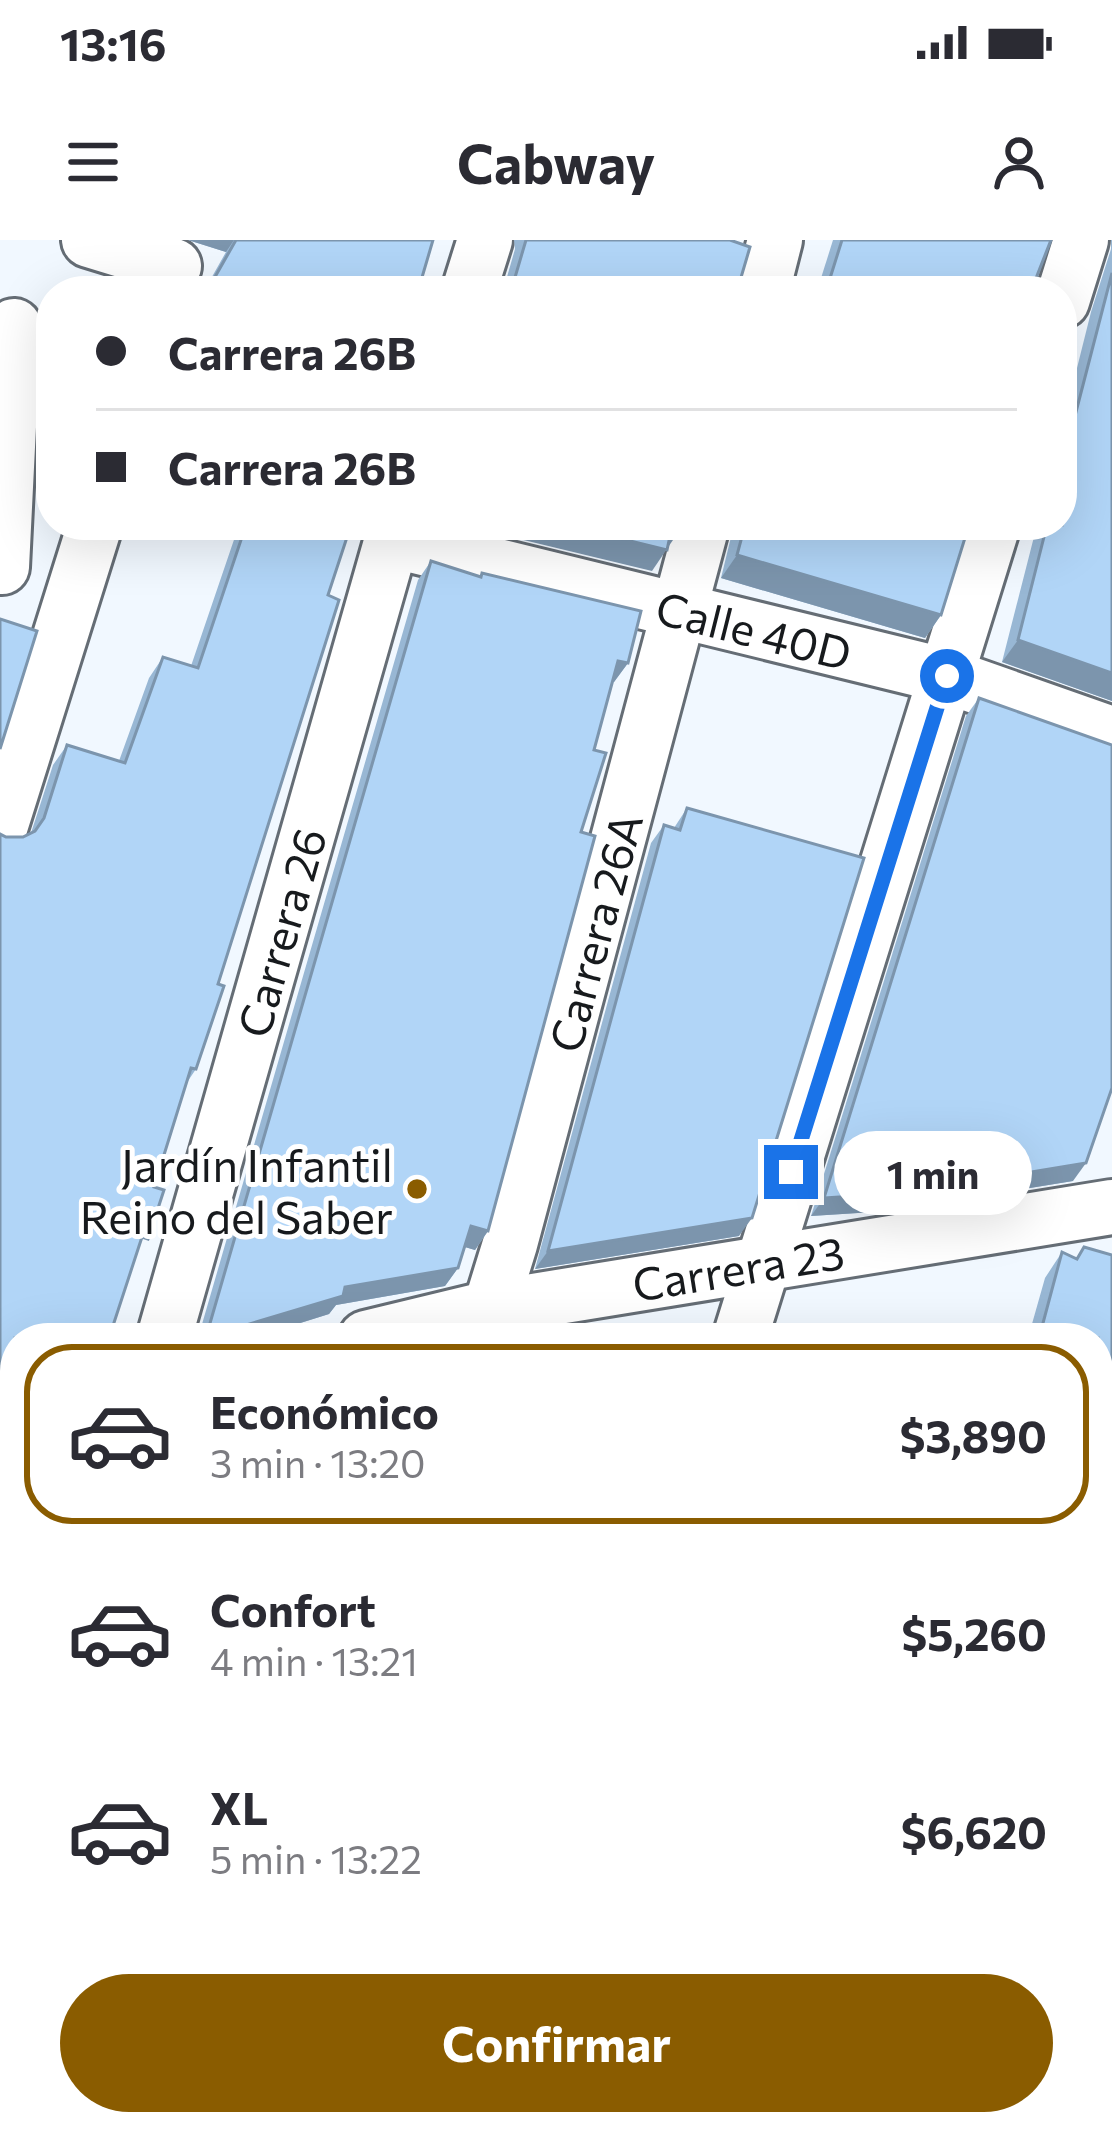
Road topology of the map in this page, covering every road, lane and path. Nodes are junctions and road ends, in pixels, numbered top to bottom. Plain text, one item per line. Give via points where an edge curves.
1 (89, 240) edge
2 (484, 240) edge
3 (775, 240) edge
4 (1081, 240) edge
5 (174, 266) edge
6 (473, 276) edge
7 (766, 276) edge
8 (1070, 276) edge
9 (14, 326) dead end
10 (91, 540) edge
11 (392, 540) edge
12 (423, 540) edge
13 (698, 540) edge
14 (988, 540) edge
15 (1, 567) edge
16 (76, 589) junction
17 (680, 611) junction
18 (947, 676) junction
19 (1112, 734) edge
20 (0, 828) edge
21 (1112, 1207) edge
22 (763, 1263) junction
23 (168, 1323) edge
24 (485, 1323) edge
25 (745, 1323) edge

1 - 5 street
2 - 6 street
3 - 7 street
4 - 8 street
9 - 15 street
10 - 16 street
11 - 23 street, Carrera 26
12 - 17 street, Calle 40D
13 - 17 street, Carrera 26A
14 - 18 street
15 - 16 street
16 - 20 street
17 - 18 street, Calle 40D
17 - 24 street, Carrera 26A
18 - 19 street, Calle 40D
18 - 22 street
21 - 22 street, Carrera 23
22 - 24 street, Carrera 23
22 - 25 street

